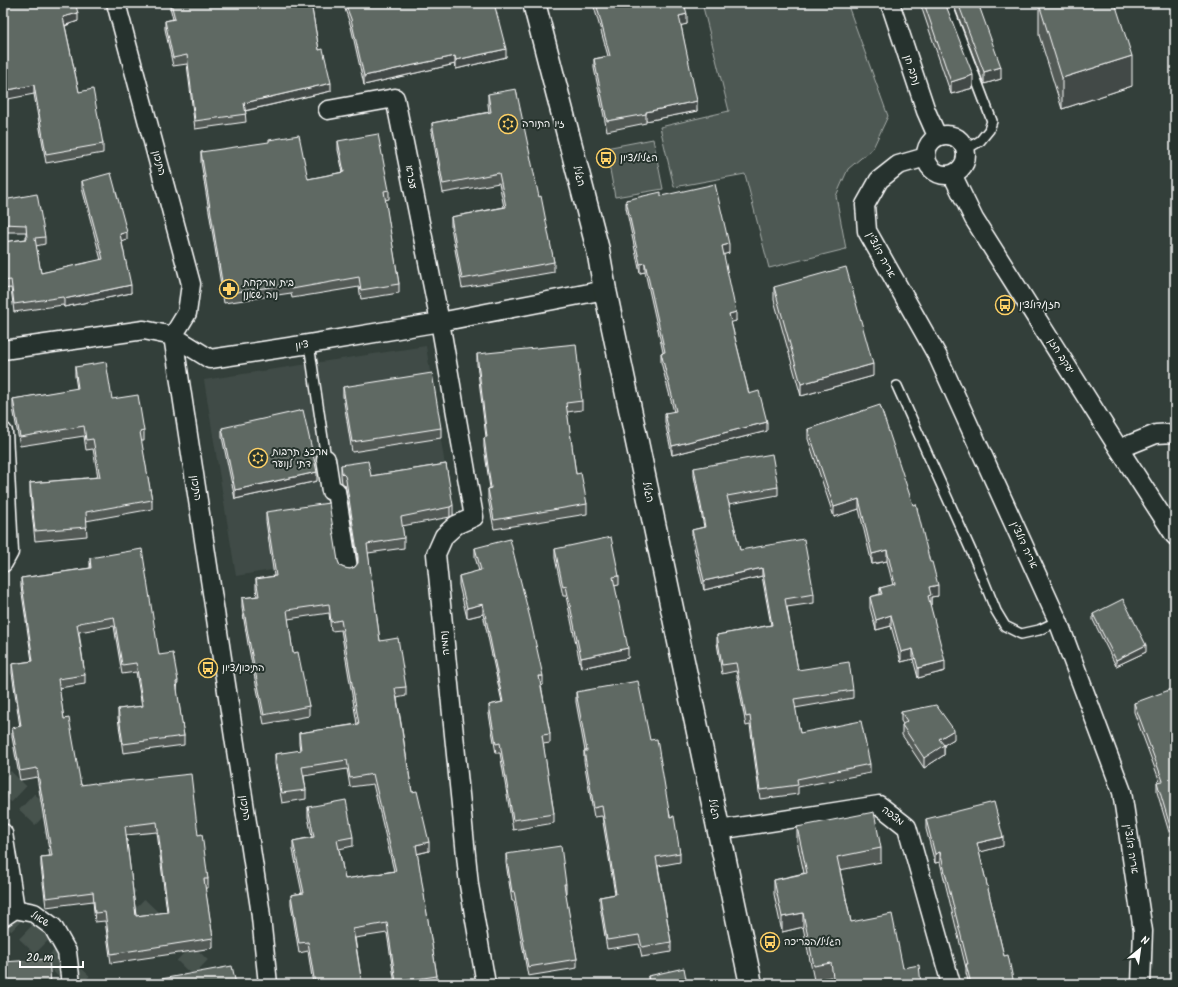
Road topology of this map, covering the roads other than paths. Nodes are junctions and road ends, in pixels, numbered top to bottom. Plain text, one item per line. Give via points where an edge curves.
1 (116, 3) edge
2 (534, 3) edge
3 (890, 3) edge
4 (946, 3) edge
5 (328, 110) dead end
6 (937, 136) junction
7 (966, 149) junction
8 (926, 157) junction
9 (952, 174) junction
10 (605, 290) junction
11 (440, 322) junction
12 (173, 336) junction
13 (309, 344) junction
14 (3, 350) edge
15 (897, 386) dead end
16 (3, 432) edge
17 (1175, 433) edge
18 (1119, 449) junction
19 (326, 458) joint
20 (1175, 536) edge
21 (3, 563) edge
22 (348, 568) edge
23 (1058, 621) junction
24 (719, 830) junction
25 (3, 833) edge
26 (9, 913) edge
27 (71, 984) edge
28 (268, 984) edge
29 (486, 984) edge
30 (751, 984) edge
31 (950, 984) edge
32 (1141, 984) edge

1 - 12 street, התיכון via 191,284 187,313
2 - 10 street, הגליל via 598,250
3 - 6 street, נתיב חן via 926,111
4 - 7 lane via 992,121 990,130 980,141
5 - 11 street, עזרא via 395,98
6 - 7 street via 953,135
6 - 8 street via 929,144
7 - 9 street via 966,161 958,172
8 - 9 street via 928,164 938,173
8 - 23 street, אריה דולצ'ין via 898,165 879,180 865,205 867,231 938,357
9 - 18 street, יעקב חזן via 974,218
10 - 11 street, ציון
10 - 24 street, הגליל
11 - 13 street, ציון
11 - 29 street, נחמיה via 474,517 450,530 444,536 436,554 469,885
12 - 13 street, ציון via 210,359
12 - 14 street, ציון via 144,330
12 - 28 street, התיכון via 260,908
13 - 19 lane
15 - 23 lane via 996,611 1005,626 1021,634 1039,630
16 - 21 street via 9,552
17 - 18 street via 1156,434
18 - 20 street, יעקב חזן
19 - 22 street via 331,492 336,491
23 - 32 street, אריה דולצ'ין via 1122,792 1143,931
24 - 30 street, הגליל
24 - 31 street, מצפה via 879,805 907,827
25 - 26 street, שאול
26 - 27 street, שאול via 34,913 53,927 67,952

